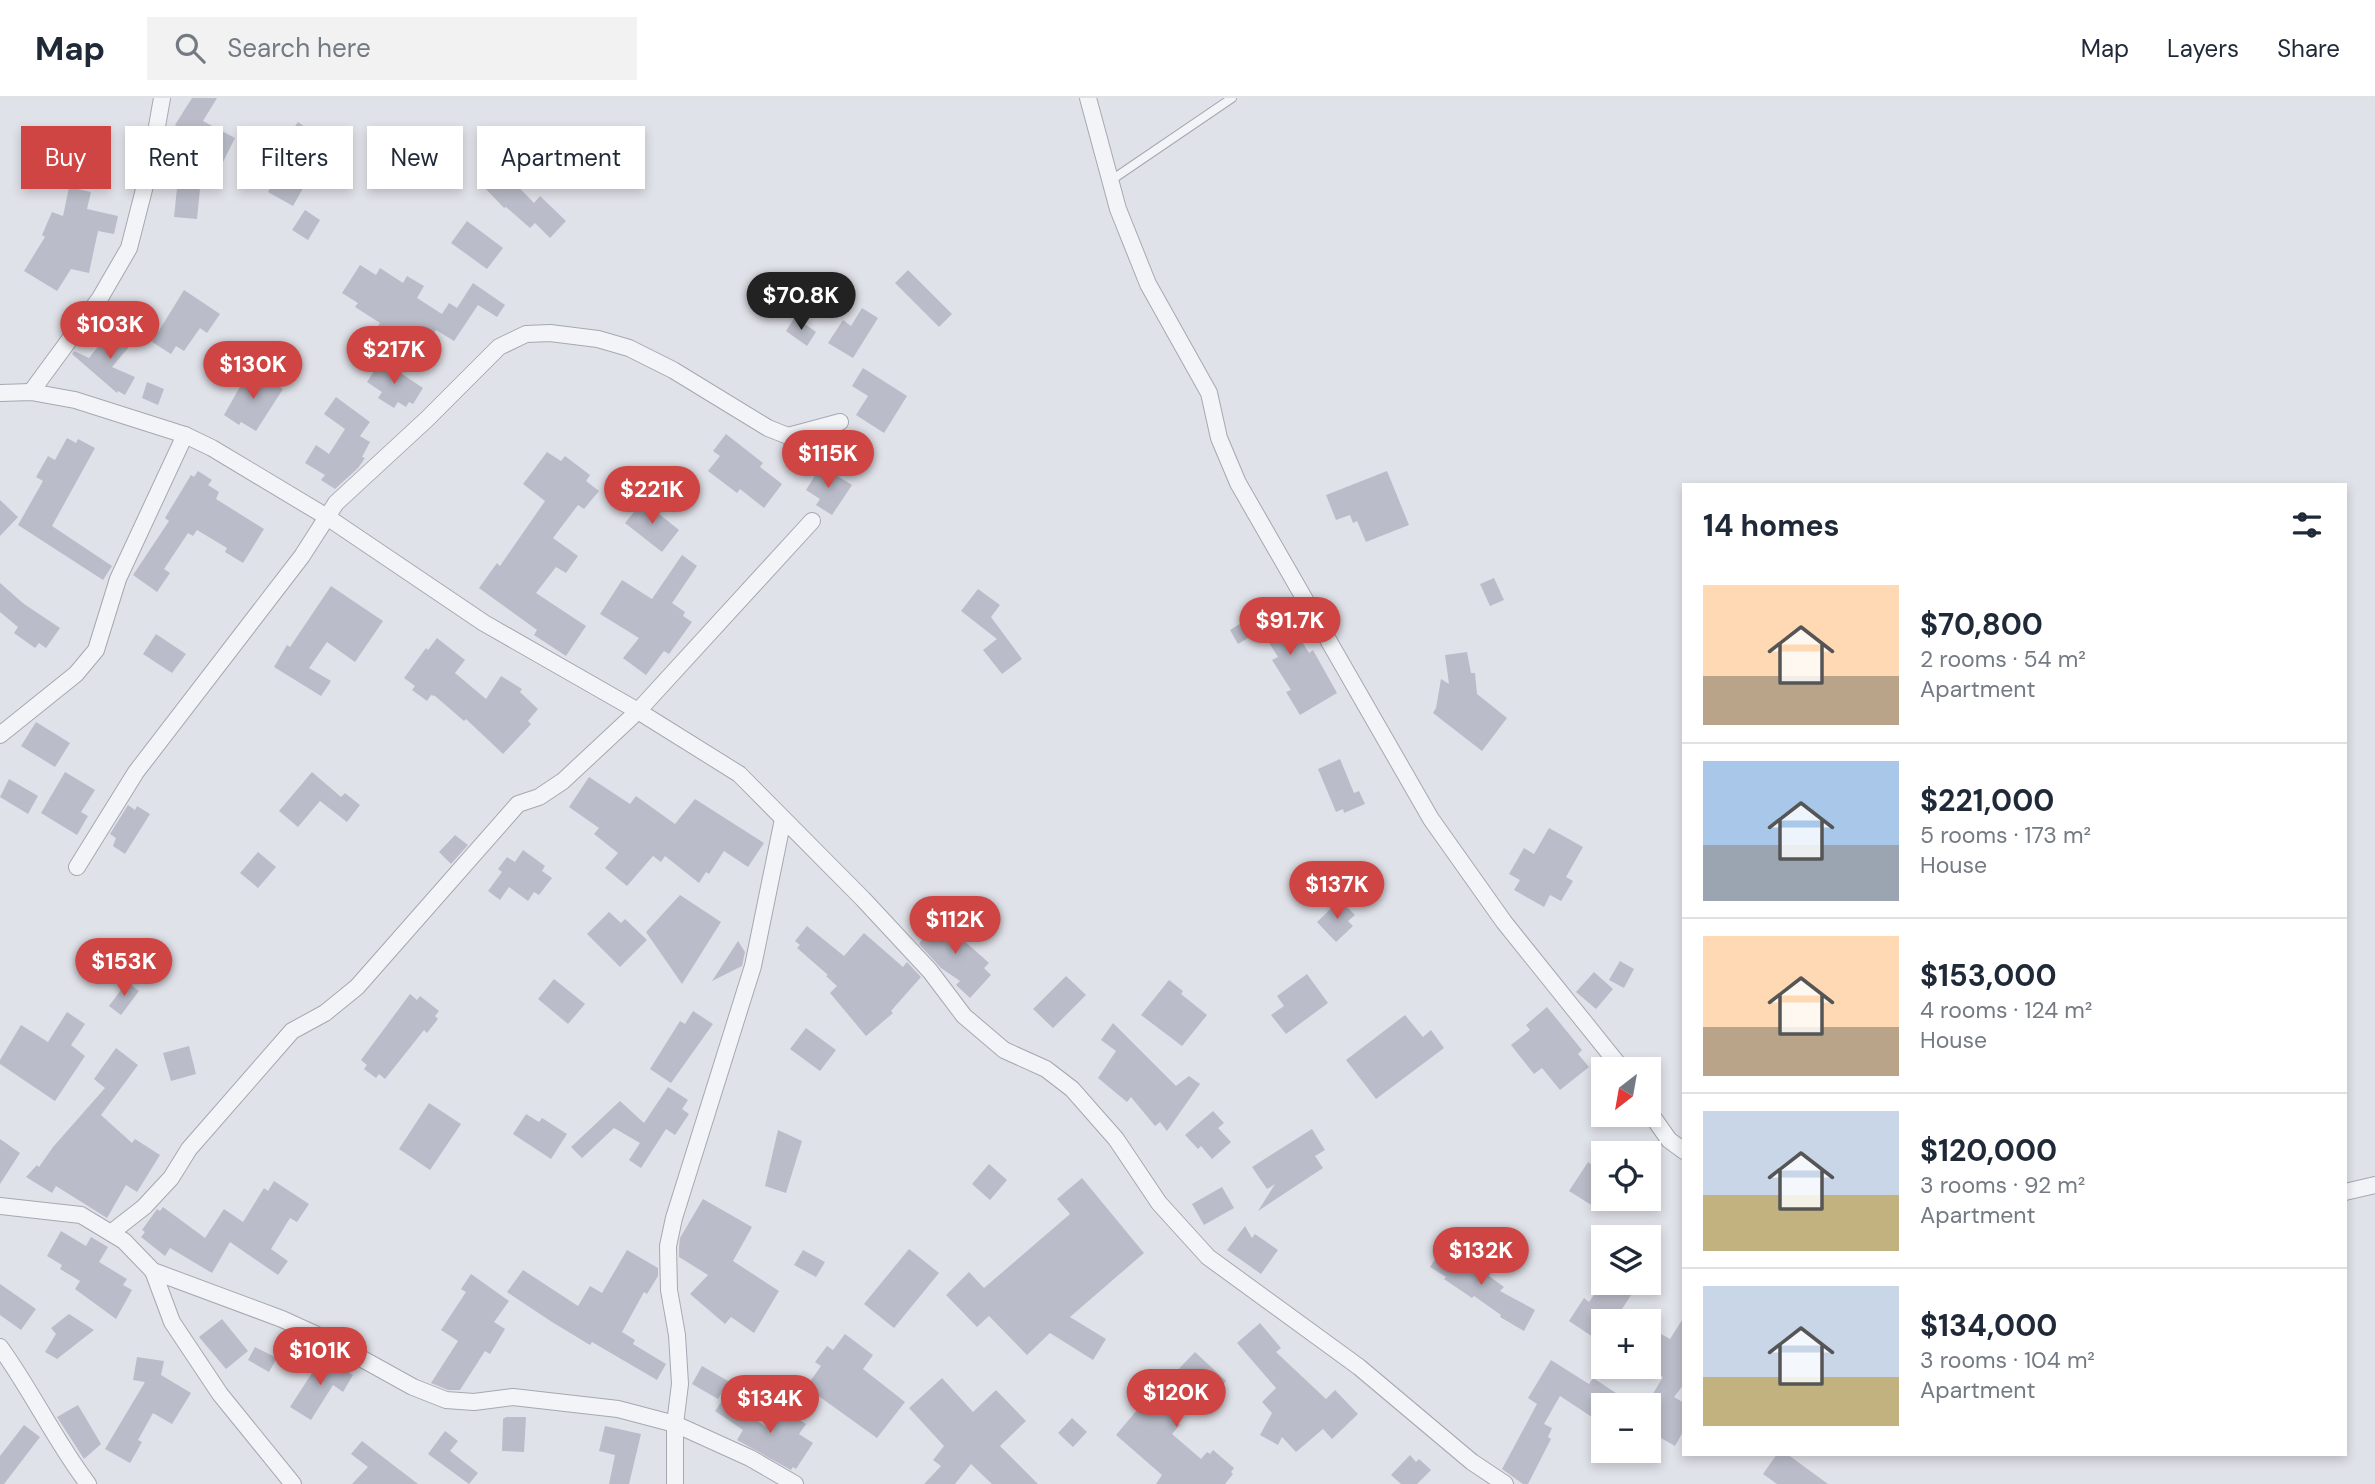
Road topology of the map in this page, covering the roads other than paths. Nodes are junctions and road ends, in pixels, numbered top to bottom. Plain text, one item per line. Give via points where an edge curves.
1 (162, 98) edge
2 (1087, 98) edge
3 (1232, 98) edge
4 (1110, 181) junction
5 (31, 392) junction
6 (0, 393) edge
7 (840, 422) dead end
8 (184, 435) junction
9 (327, 517) junction
10 (812, 521) dead end
11 (638, 711) junction
12 (0, 735) edge
13 (783, 819) junction
14 (77, 867) dead end
15 (1612, 1057) edge
16 (1660, 1127) edge
17 (1682, 1150) edge
18 (2375, 1185) edge
19 (2347, 1192) edge
20 (0, 1206) edge
21 (112, 1232) junction
22 (153, 1271) junction
23 (0, 1347) edge
24 (675, 1424) junction
25 (83, 1482) edge
26 (293, 1484) edge
27 (676, 1484) edge
28 (795, 1484) edge
29 (1505, 1484) edge

1 - 5 street via 129,248 100,298
2 - 4 street
3 - 4 lane
4 - 15 street via 1148,284 1209,393 1219,438 1238,483 1431,819 1504,922
5 - 6 street
5 - 8 street via 75,400
7 - 9 street via 788,436 629,348 588,337 526,334 499,347
8 - 9 street
8 - 12 street via 118,579 96,650 76,674
9 - 11 street via 484,623
9 - 14 street via 136,772
10 - 11 street
11 - 13 street via 739,774
11 - 21 street via 564,781 518,804 358,987 292,1031 190,1149 171,1178
13 - 24 street via 753,966 668,1246 680,1384
13 - 29 street via 921,962 964,1016 1004,1050 1045,1069 1072,1089 1116,1139 1159,1203 1208,1257 1359,1367
16 - 17 street
18 - 19 street
20 - 21 street via 81,1215
21 - 22 street
22 - 24 street via 282,1319 446,1400 513,1397 618,1409
22 - 26 street via 172,1322 220,1394
23 - 25 street
24 - 27 street
24 - 28 street

